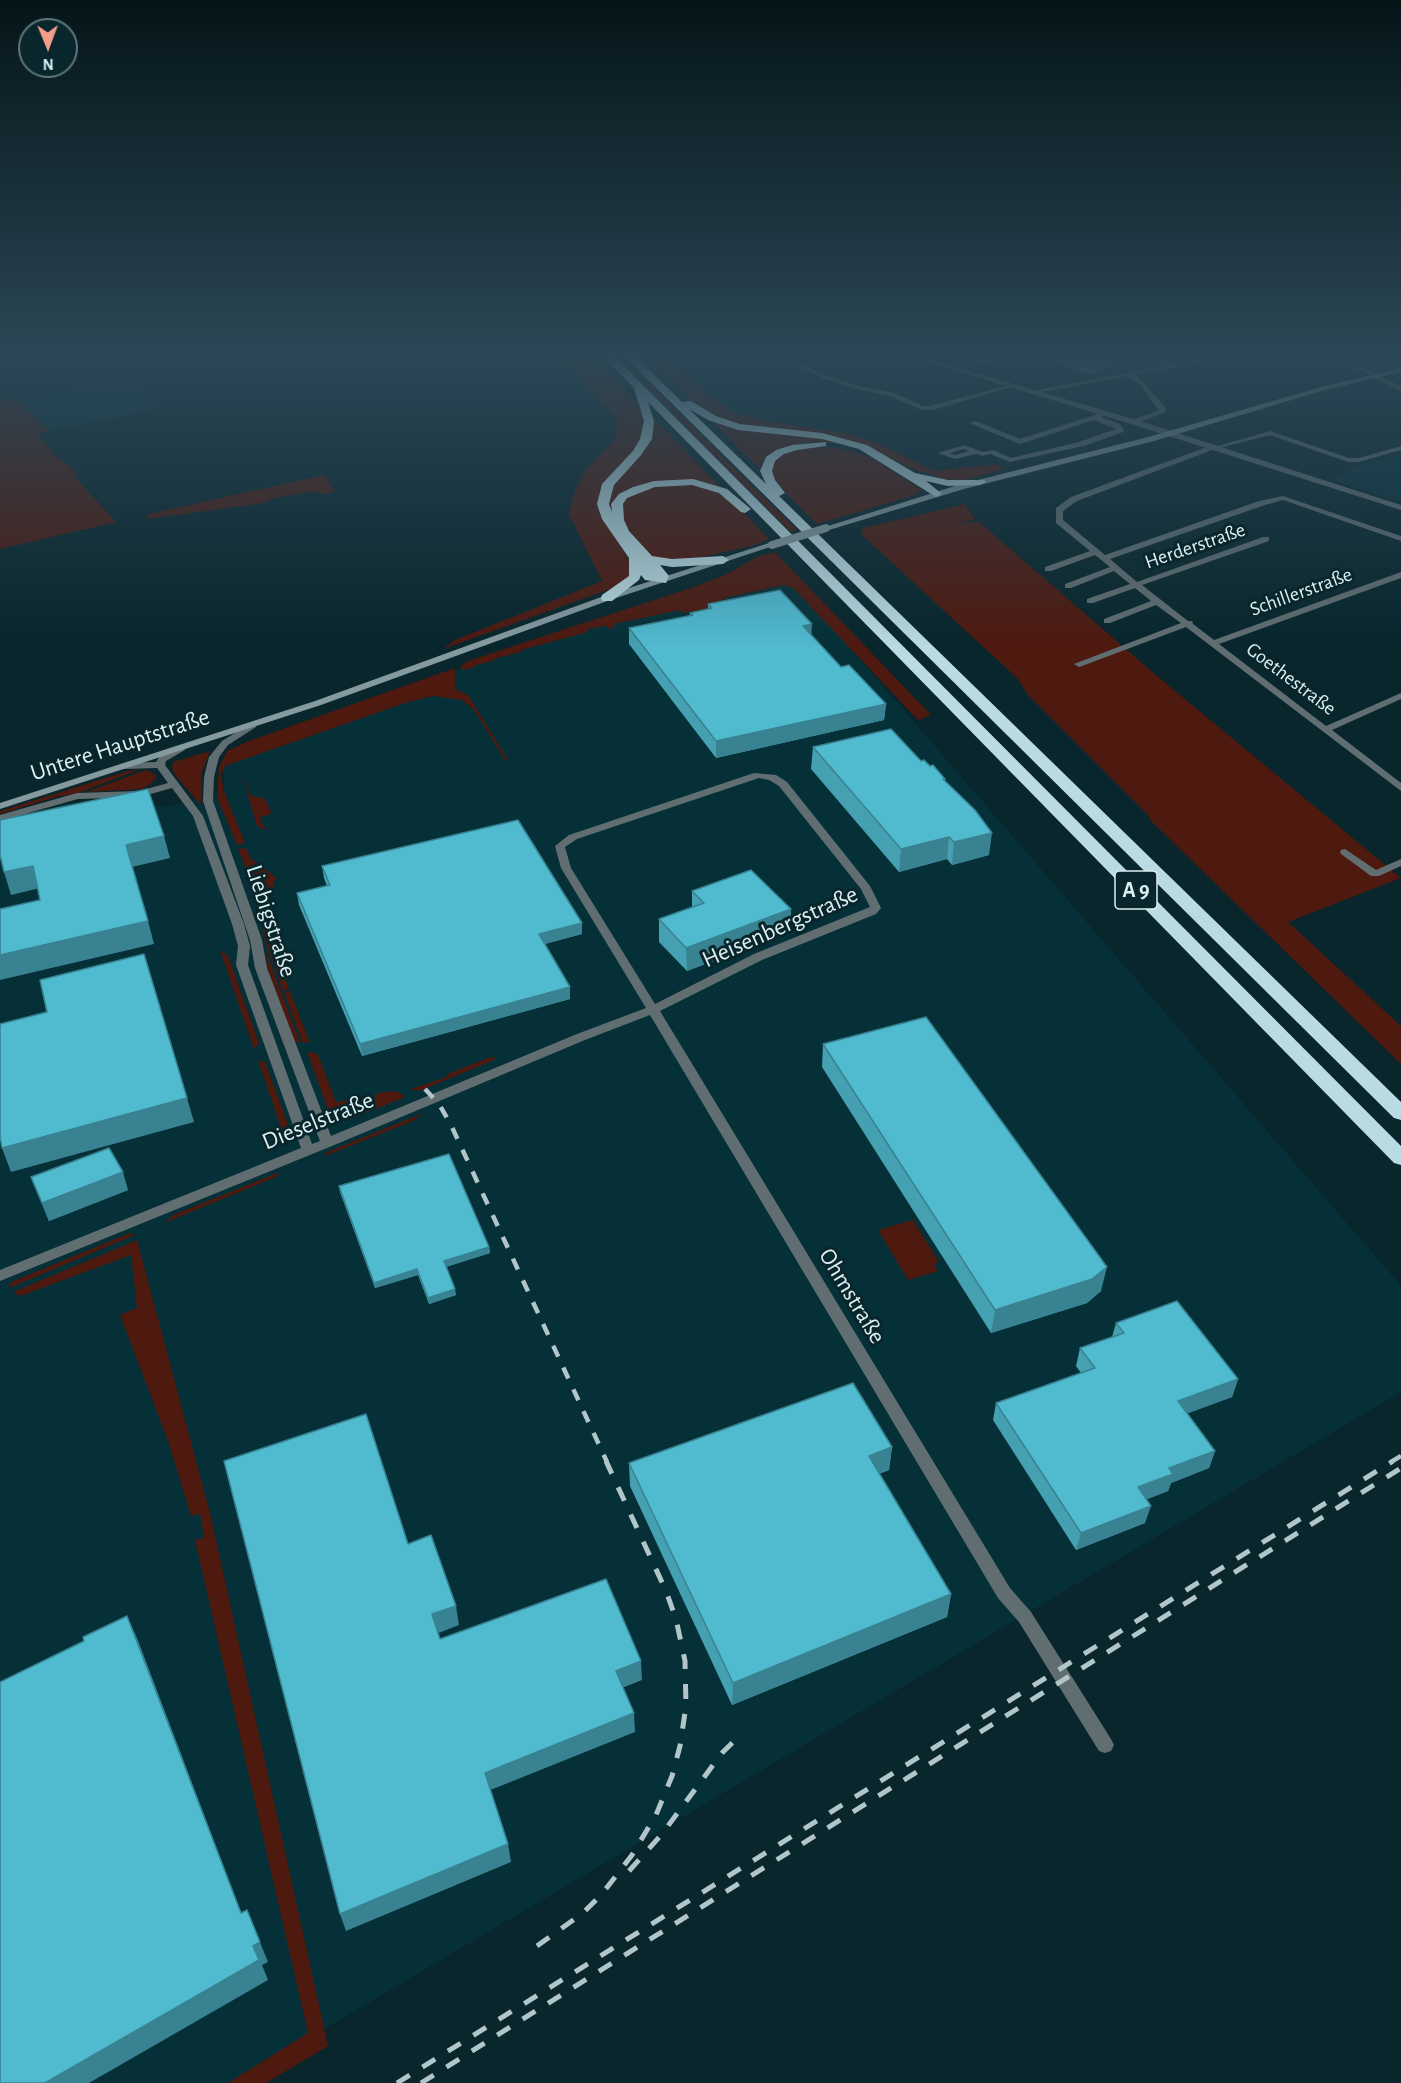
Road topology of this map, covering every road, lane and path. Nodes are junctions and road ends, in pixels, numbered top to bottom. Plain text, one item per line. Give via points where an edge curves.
1 (637, 453) edge
2 (705, 453) edge
3 (727, 453) edge
4 (778, 453) edge
5 (873, 453) edge
6 (993, 453) edge
7 (1040, 453) edge
8 (1093, 453) edge
9 (1202, 453) edge
10 (1232, 453) edge
11 (1328, 453) edge
12 (1383, 453) edge
13 (906, 472) junction
14 (932, 480) junction
15 (980, 482) junction
16 (939, 493) junction
17 (779, 504) junction
18 (1401, 508) edge
19 (780, 529) junction
20 (1266, 538) dead end
21 (1401, 539) edge
22 (1095, 552) junction
23 (635, 558) junction
24 (1103, 559) junction
25 (649, 560) junction
26 (723, 560) junction
27 (1115, 568) junction
28 (1048, 569) dead end
29 (1401, 575) edge
30 (662, 580) junction
31 (1135, 584) junction
32 (1068, 586) dead end
33 (607, 598) junction
34 (1090, 601) dead end
35 (1158, 601) junction
36 (1107, 621) dead end
37 (1189, 623) junction
38 (1215, 643) junction
39 (1079, 664) dead end
40 (1401, 696) edge
41 (253, 725) junction
42 (1327, 729) junction
43 (183, 747) junction
44 (159, 765) junction
45 (124, 766) junction
46 (174, 784) junction
47 (1401, 788) edge
48 (0, 806) edge
49 (0, 818) edge
50 (1345, 852) dead end
51 (1401, 862) edge
52 (566, 867) joint
53 (653, 1010) junction
54 (1401, 1113) edge
55 (327, 1143) junction
56 (308, 1150) junction
57 (1401, 1158) edge
58 (0, 1276) edge
59 (1105, 1745) dead end

1 - 23 highway via 609,484 603,504 608,519
2 - 19 highway, A 9
3 - 17 highway, A 9
4 - 17 highway via 770,459 766,471 779,491
5 - 13 highway
6 - 7 street via 1010,460
8 - 15 main road
9 - 22 street, Goethestraße via 1064,504 1059,510 1059,521
10 - 18 street
11 - 12 street via 1359,460
13 - 14 highway
13 - 16 highway
14 - 15 highway
14 - 16 highway via 943,489
15 - 16 main road
16 - 26 main road, Untere Hauptstraße, bridge
17 - 54 highway, A 9
19 - 25 highway via 711,486 683,482 654,484 629,492 616,509 624,532
19 - 57 highway, A 9
20 - 31 street, Herderstraße
21 - 24 street via 1283,498
22 - 24 street, Goethestraße
22 - 28 street
23 - 30 highway via 649,577
23 - 33 highway via 635,578
24 - 27 street, Goethestraße
25 - 26 highway
25 - 30 highway via 662,573
26 - 30 main road, Untere Hauptstraße
27 - 31 street, Goethestraße
27 - 32 street
29 - 38 street, Schillerstraße
30 - 33 main road, Untere Hauptstraße
31 - 34 street
31 - 35 street, Goethestraße
33 - 41 main road, Untere Hauptstraße
35 - 36 street
35 - 37 street, Goethestraße
37 - 38 street, Goethestraße
37 - 39 street
38 - 42 street, Goethestraße
40 - 42 street
41 - 43 main road, Untere Hauptstraße
41 - 55 street, Liebigstraße via 225,743 214,758 208,801 256,940 261,968
42 - 47 street, Goethestraße
43 - 44 street
43 - 45 main road, Untere Hauptstraße
44 - 45 street
44 - 46 street, Liebigstraße
45 - 48 main road, Untere Hauptstraße
46 - 49 street via 140,794 92,794 59,800
46 - 56 street, Liebigstraße via 194,808 214,857 244,946 242,965
50 - 51 street via 1375,874
52 - 53 street, Ohmstraße
52 - 53 street, Heisenbergstraße via 560,846 573,837 765,775 783,784 874,899 876,908 865,916 758,957
53 - 55 street, Dieselstraße
53 - 59 street, Ohmstraße via 1004,1593 1025,1617
55 - 56 street, Dieselstraße
56 - 58 street, Dieselstraße

